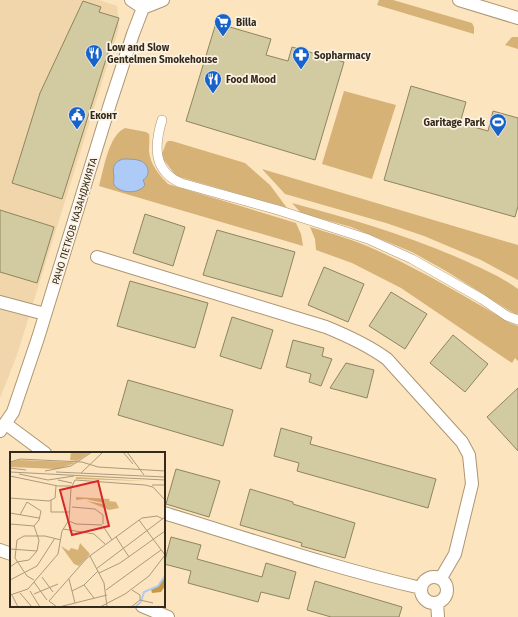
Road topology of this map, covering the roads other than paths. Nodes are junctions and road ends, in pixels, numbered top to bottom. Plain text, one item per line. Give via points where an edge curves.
1 (131, 0) edge
2 (163, 0) edge
3 (459, 0) edge
4 (145, 4) edge
5 (518, 18) edge
6 (162, 120) dead end
7 (97, 257) dead end
8 (0, 302) edge
9 (45, 314) junction
10 (518, 320) edge
11 (3, 427) edge
12 (43, 452) edge
13 (165, 513) edge
14 (0, 550) edge
15 (10, 554) edge
16 (441, 578) junction
17 (421, 588) junction
18 (437, 603) junction
19 (144, 607) edge
20 (168, 617) edge
21 (438, 617) edge

1 - 4 street
2 - 4 street
3 - 5 street
4 - 9 street, РАЧО ПЕТКОВ КАЗАНДЖИЯТА via 112,97
6 - 10 street via 156,150 166,174 173,180 368,239 412,259 507,316
7 - 16 street via 326,327 360,341 387,359 462,442 469,455 472,484 460,540 450,565
8 - 9 street
9 - 11 street, РАЧО ПЕТКОВ КАЗАНДЖИЯТА via 13,412
11 - 12 street
13 - 17 street via 348,569
14 - 15 street
16 - 17 street via 426,579
16 - 18 street via 448,587 448,592 442,601
17 - 18 street via 423,598
18 - 21 street
19 - 20 street

